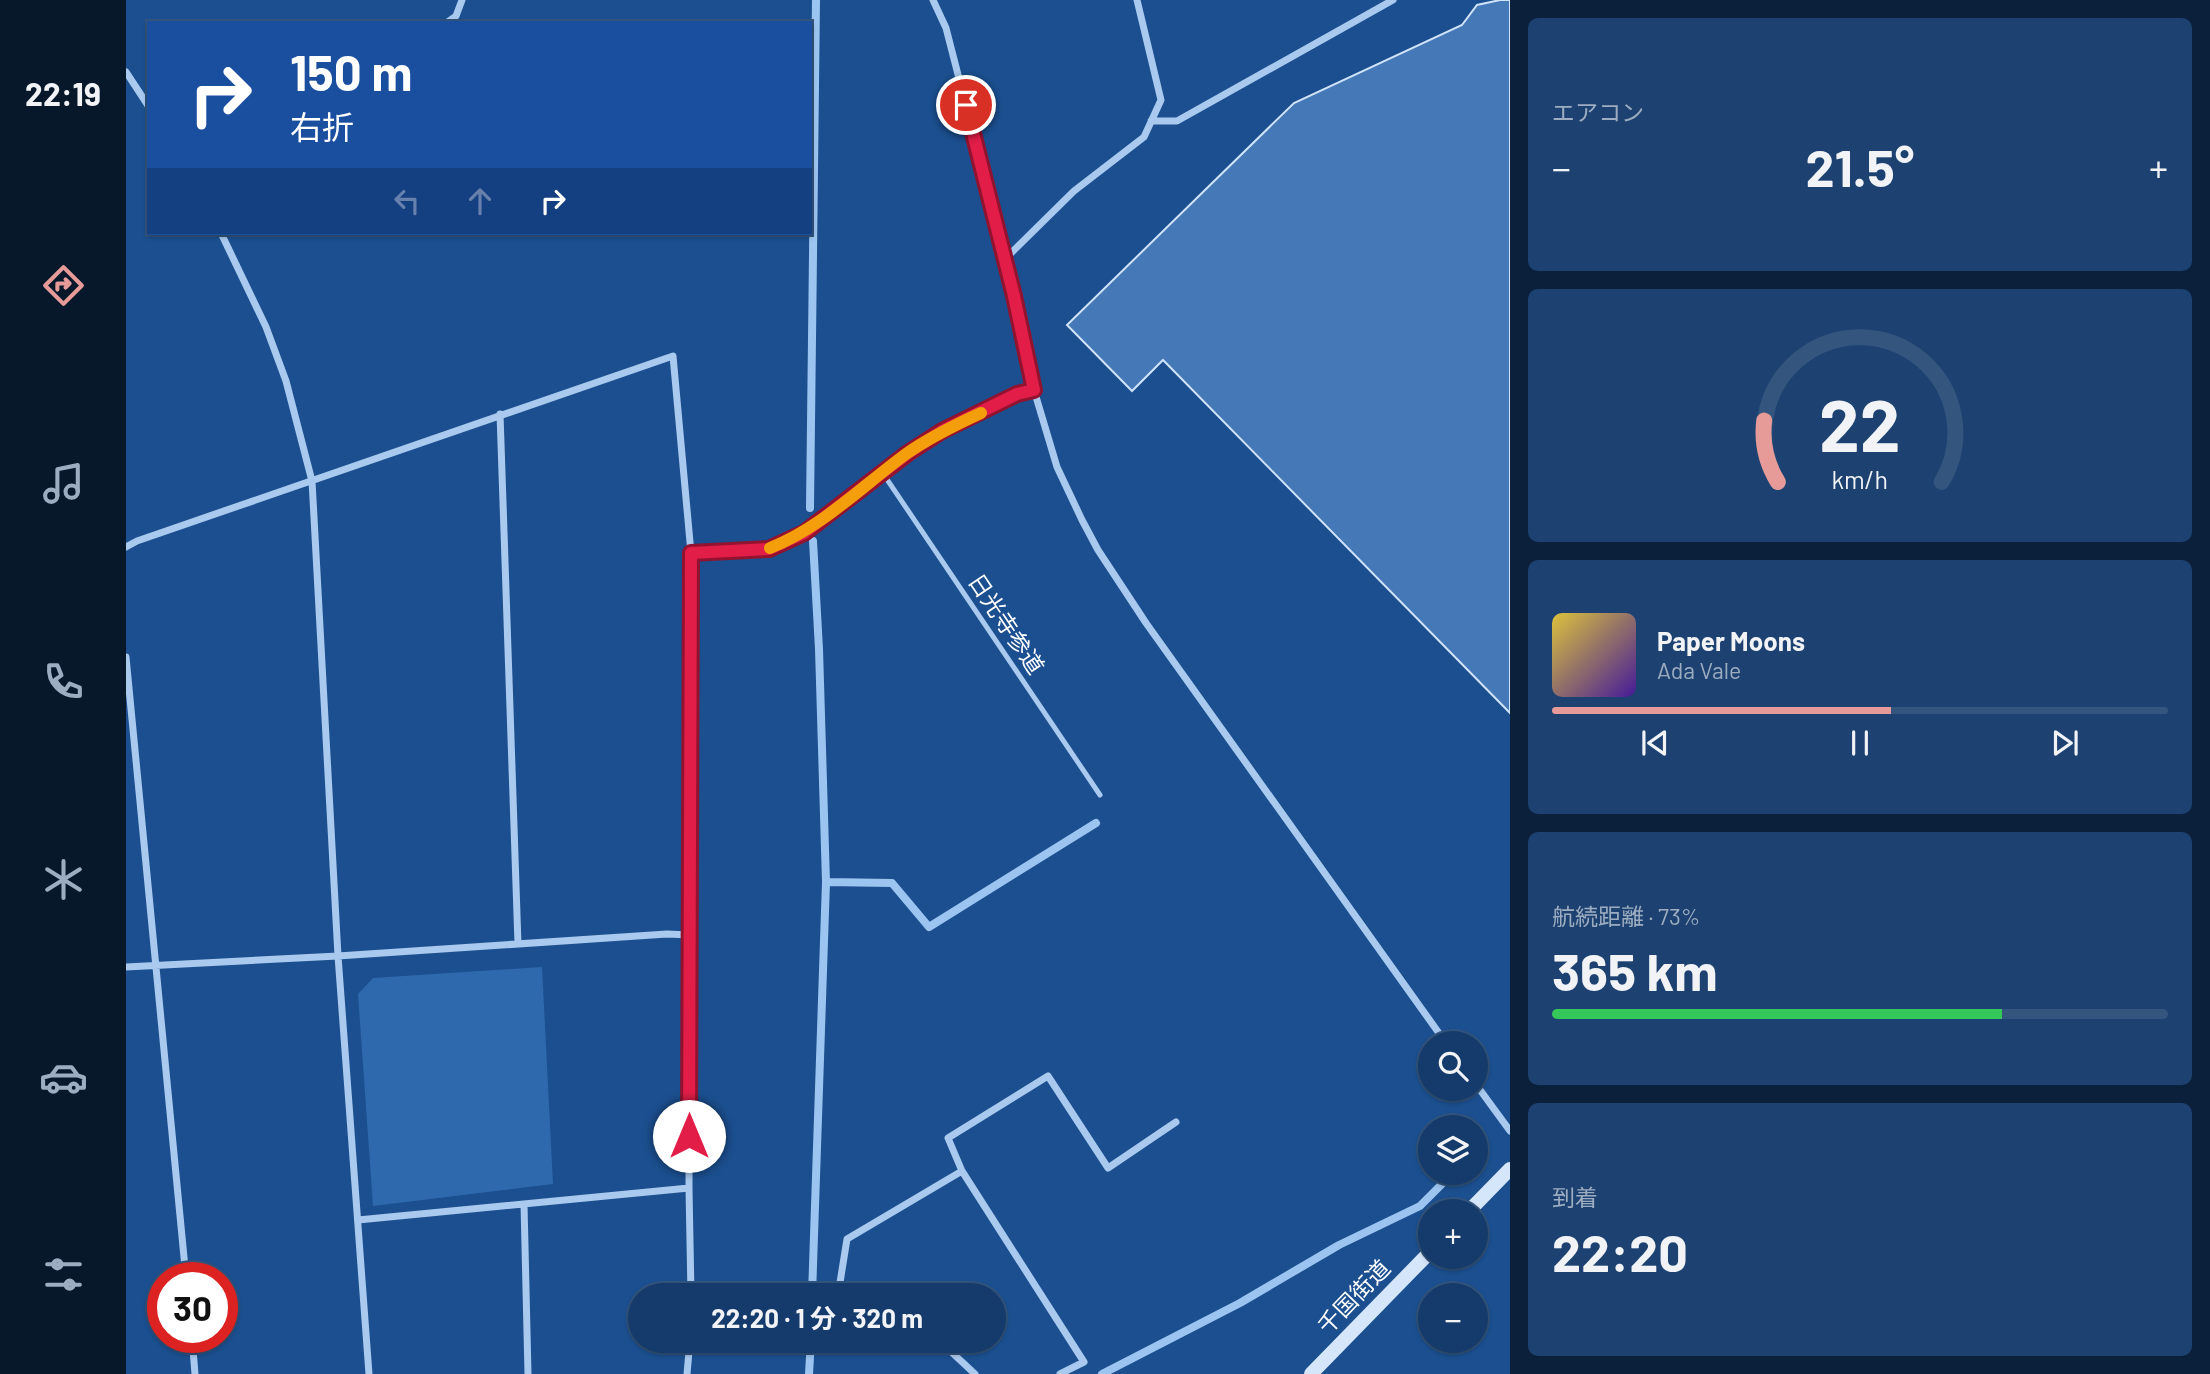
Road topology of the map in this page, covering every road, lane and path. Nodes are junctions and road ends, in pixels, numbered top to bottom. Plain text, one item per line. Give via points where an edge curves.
1 (462, 0) edge
2 (933, 0) edge
3 (1137, 0) edge
4 (1392, 0) edge
5 (449, 21) edge
6 (126, 72) edge
7 (147, 104) edge
8 (1151, 121) junction
9 (222, 235) edge
10 (1004, 260) junction
11 (1034, 390) junction
12 (500, 414) junction
13 (882, 472) junction
14 (312, 481) junction
15 (126, 547) edge
16 (691, 553) junction
17 (126, 657) edge
18 (1100, 795) dead end
19 (690, 935) junction
20 (518, 944) junction
21 (338, 956) junction
22 (156, 965) junction
23 (126, 967) edge
24 (1437, 1031) edge
25 (1488, 1100) edge
26 (1176, 1122) dead end
27 (1510, 1130) edge
28 (1510, 1169) edge
29 (962, 1171) junction
30 (689, 1188) junction
31 (1481, 1199) edge
32 (524, 1204) junction
33 (358, 1220) junction
34 (184, 1262) edge
35 (1418, 1264) edge
36 (691, 1283) edge
37 (840, 1283) edge
38 (193, 1353) edge
39 (689, 1353) edge
40 (952, 1353) edge
41 (195, 1374) edge
42 (369, 1374) edge
43 (528, 1374) edge
44 (687, 1374) edge
45 (975, 1374) edge
46 (1060, 1374) edge
47 (1311, 1374) edge

1 - 5 street
2 - 10 street via 946,28
3 - 8 street via 1161,100
4 - 8 street via 1177,121
6 - 7 street
8 - 10 street via 1144,137 1074,191
9 - 14 street via 286,381
10 - 11 street
11 - 13 street via 942,431
11 - 24 street via 1057,467 1098,550
12 - 14 street
12 - 16 street via 673,356
12 - 20 street
13 - 16 street via 786,542 769,549
13 - 18 lane, 日光寺参道
14 - 15 street
14 - 21 street
16 - 19 street
17 - 22 street
19 - 20 street
19 - 30 street
20 - 21 street
21 - 22 street
21 - 33 street
22 - 23 street
22 - 34 street
25 - 27 street
26 - 29 street via 1108,1168 1048,1076 948,1138
28 - 31 main road
29 - 37 street via 847,1239
29 - 46 street via 1084,1362
30 - 32 street
30 - 36 street
32 - 33 street
32 - 43 street
33 - 42 street
35 - 47 main road, 千国街道
38 - 41 street
39 - 44 street
40 - 45 street

